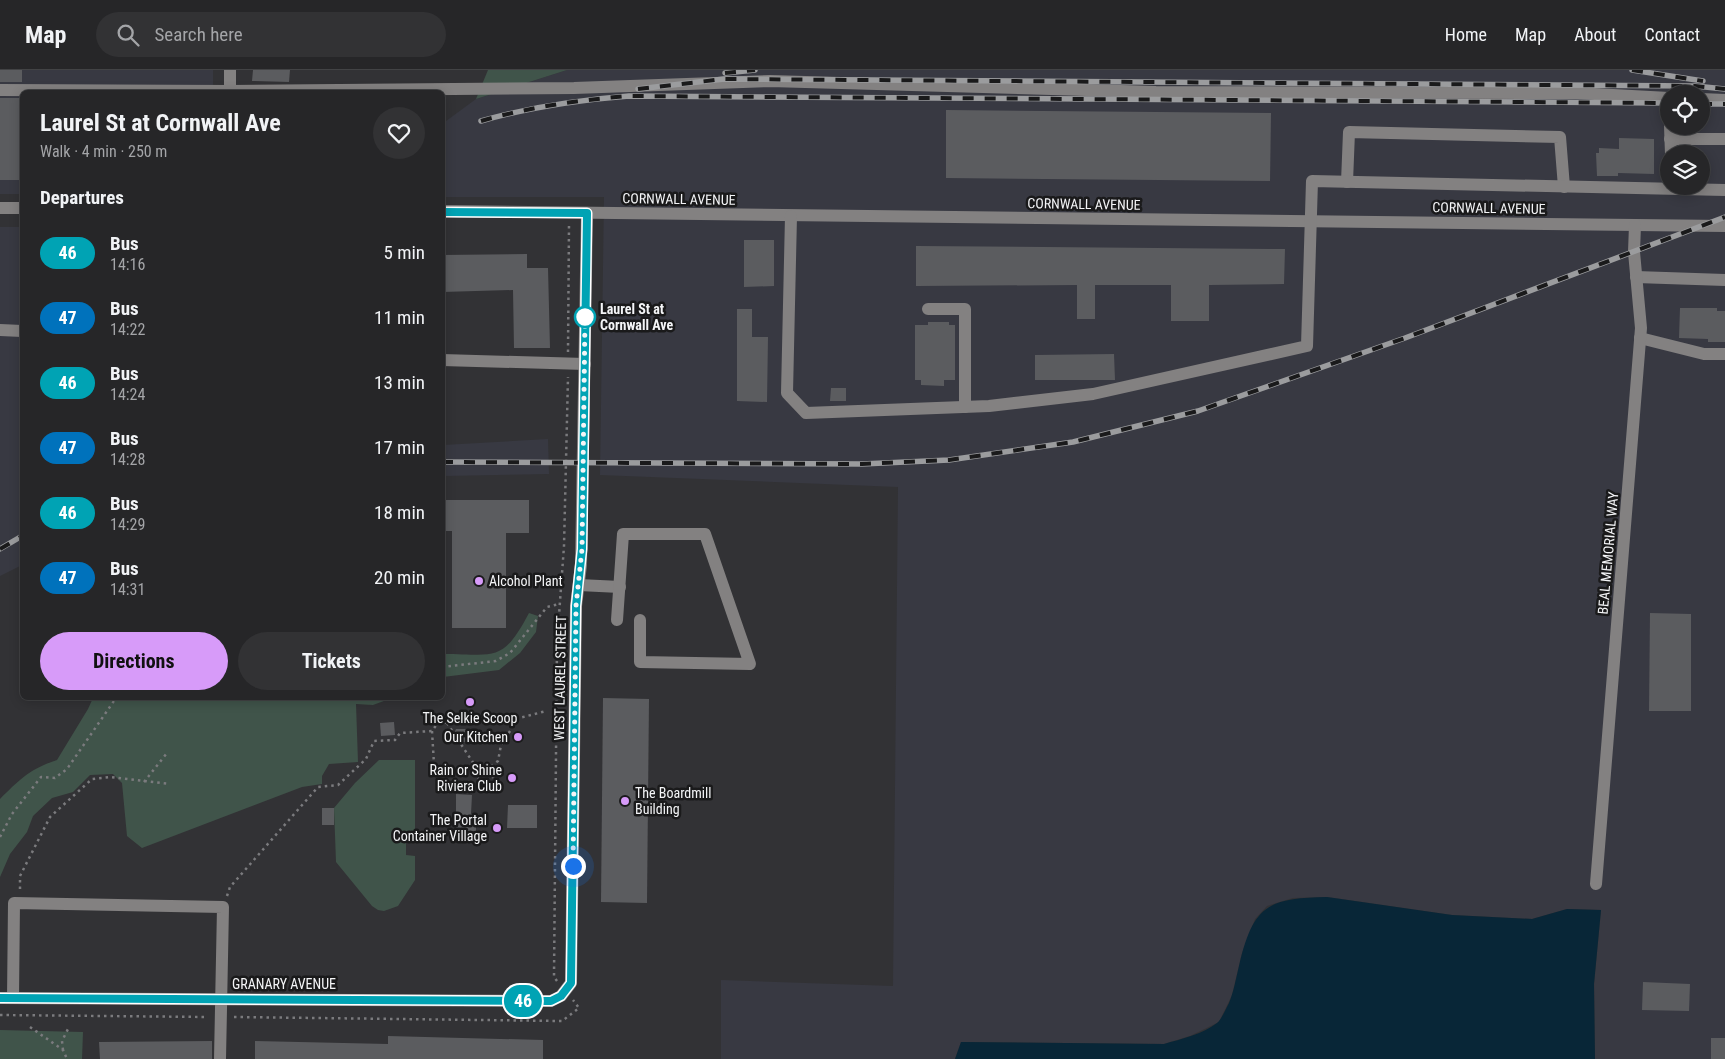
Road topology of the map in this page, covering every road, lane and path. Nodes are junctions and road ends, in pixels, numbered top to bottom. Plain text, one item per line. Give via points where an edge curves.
1 (230, 70) edge
2 (0, 90) edge
3 (20, 90) edge
4 (230, 90) edge
5 (402, 90) edge
6 (1660, 98) edge
7 (1710, 99) edge
8 (1725, 100) edge
9 (1670, 135) edge
10 (1725, 139) edge
11 (1670, 140) junction
12 (1670, 145) edge
13 (1347, 182) junction
14 (1564, 187) junction
15 (1660, 188) edge
16 (1710, 189) edge
17 (1725, 190) edge
18 (0, 208) edge
19 (20, 208) edge
20 (445, 212) edge
21 (569, 213) junction
22 (587, 213) junction
23 (791, 216) junction
24 (1311, 221) junction
25 (1635, 225) junction
26 (1725, 226) edge
27 (1636, 277) junction
28 (1725, 280) edge
29 (928, 308) dead end
30 (0, 330) edge
31 (20, 330) edge
32 (1640, 333) junction
33 (1725, 354) edge
34 (445, 360) edge
35 (568, 364) junction
36 (585, 364) junction
37 (965, 407) junction
38 (579, 585) junction
39 (620, 587) junction
40 (559, 604) junction
41 (617, 620) dead end
42 (640, 620) dead end
43 (445, 667) edge
44 (115, 700) edge
45 (546, 711) dead end
46 (512, 720) junction
47 (447, 723) junction
48 (432, 731) junction
49 (167, 753) dead end
50 (434, 764) dead end
51 (144, 782) junction
52 (170, 784) dead end
53 (0, 837) edge
54 (1596, 884) dead end
55 (20, 904) junction
56 (223, 906) junction
57 (554, 977) dead end
58 (566, 992) joint
59 (6, 998) edge
60 (221, 999) junction
61 (579, 1008) dead end
62 (0, 1015) edge
63 (221, 1017) junction
64 (30, 1027) dead end
65 (69, 1027) dead end
66 (62, 1050) junction
67 (67, 1059) edge
68 (220, 1059) edge

1 - 4 street
2 - 3 street
5 - 6 street via 770,81 1156,92 1576,93
7 - 8 street
9 - 11 street
10 - 11 street
11 - 12 street
13 - 14 street
13 - 14 street via 1349,132 1560,137
13 - 24 street via 1312,181
14 - 15 street
16 - 17 street
18 - 19 street
20 - 21 street, CORNWALL AVENUE
21 - 22 street, CORNWALL AVENUE
21 - 35 path
22 - 23 street, CORNWALL AVENUE
22 - 36 street, WEST LAUREL STREET
23 - 24 street, CORNWALL AVENUE
23 - 37 street via 787,393 806,413
24 - 25 street, CORNWALL AVENUE
24 - 37 street via 1307,346 1093,394
25 - 26 street, CORNWALL AVENUE
25 - 27 street, BEAL MEMORIAL WAY
27 - 28 street
27 - 32 street, BEAL MEMORIAL WAY
29 - 37 street via 965,309
30 - 31 street
32 - 33 street via 1704,354
32 - 54 street, BEAL MEMORIAL WAY
34 - 35 street
35 - 36 street
35 - 40 path via 564,546
36 - 38 street, WEST LAUREL STREET
38 - 39 street
38 - 58 street, WEST LAUREL STREET via 576,606 571,983
39 - 41 street
39 - 42 street via 622,534 705,534 750,664 640,662
40 - 43 path via 547,607 510,653 496,661
40 - 57 path
44 - 53 path via 67,769 55,778 41,777 12,814
45 - 46 path
46 - 47 path
46 - 47 path via 512,728 501,745 498,761 490,767 496,788 491,789 474,774 474,764
47 - 48 path via 438,723
48 - 50 path
48 - 56 path via 400,733 395,740 374,741 366,759 338,785 318,788 230,887
49 - 51 path
51 - 52 path
51 - 55 path via 110,777 92,779 50,817 20,876
55 - 56 street
55 - 59 street via 14,903
56 - 60 street
58 - 60 street, GRANARY AVENUE via 551,1001
59 - 60 street, GRANARY AVENUE
60 - 63 street
61 - 63 path via 562,1021
62 - 63 path
63 - 68 street
64 - 66 path
65 - 66 path via 62,1040
66 - 67 path

